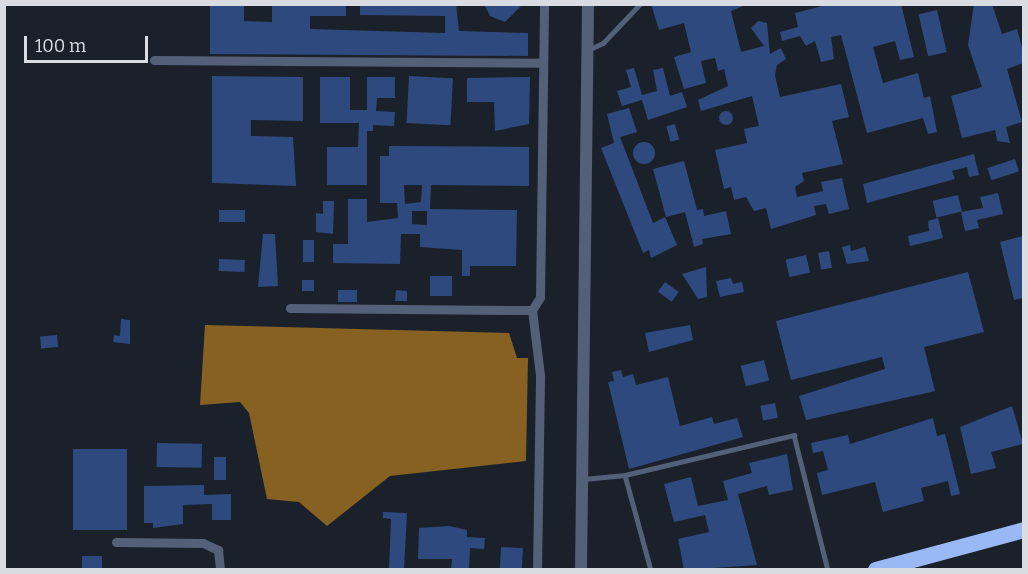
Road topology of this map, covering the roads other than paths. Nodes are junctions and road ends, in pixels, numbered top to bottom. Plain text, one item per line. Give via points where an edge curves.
1 (544, 4) edge
2 (588, 4) edge
3 (640, 4) edge
4 (588, 50) junction
5 (154, 60) dead end
6 (543, 63) junction
7 (290, 308) dead end
8 (532, 310) junction
9 (625, 475) junction
10 (581, 479) junction
11 (1023, 530) edge
12 (116, 542) dead end
13 (220, 570) edge
14 (537, 570) edge
15 (581, 570) edge
16 (651, 570) edge
17 (828, 570) edge
18 (876, 570) edge

1 - 6 street
2 - 4 street
3 - 4 lane via 603,43
4 - 10 street
5 - 6 street
6 - 8 street via 540,297
7 - 8 street
8 - 14 street via 540,375
9 - 10 lane
9 - 16 lane
9 - 17 lane via 794,435
10 - 15 street
11 - 18 highway
12 - 13 street via 203,543 218,550

